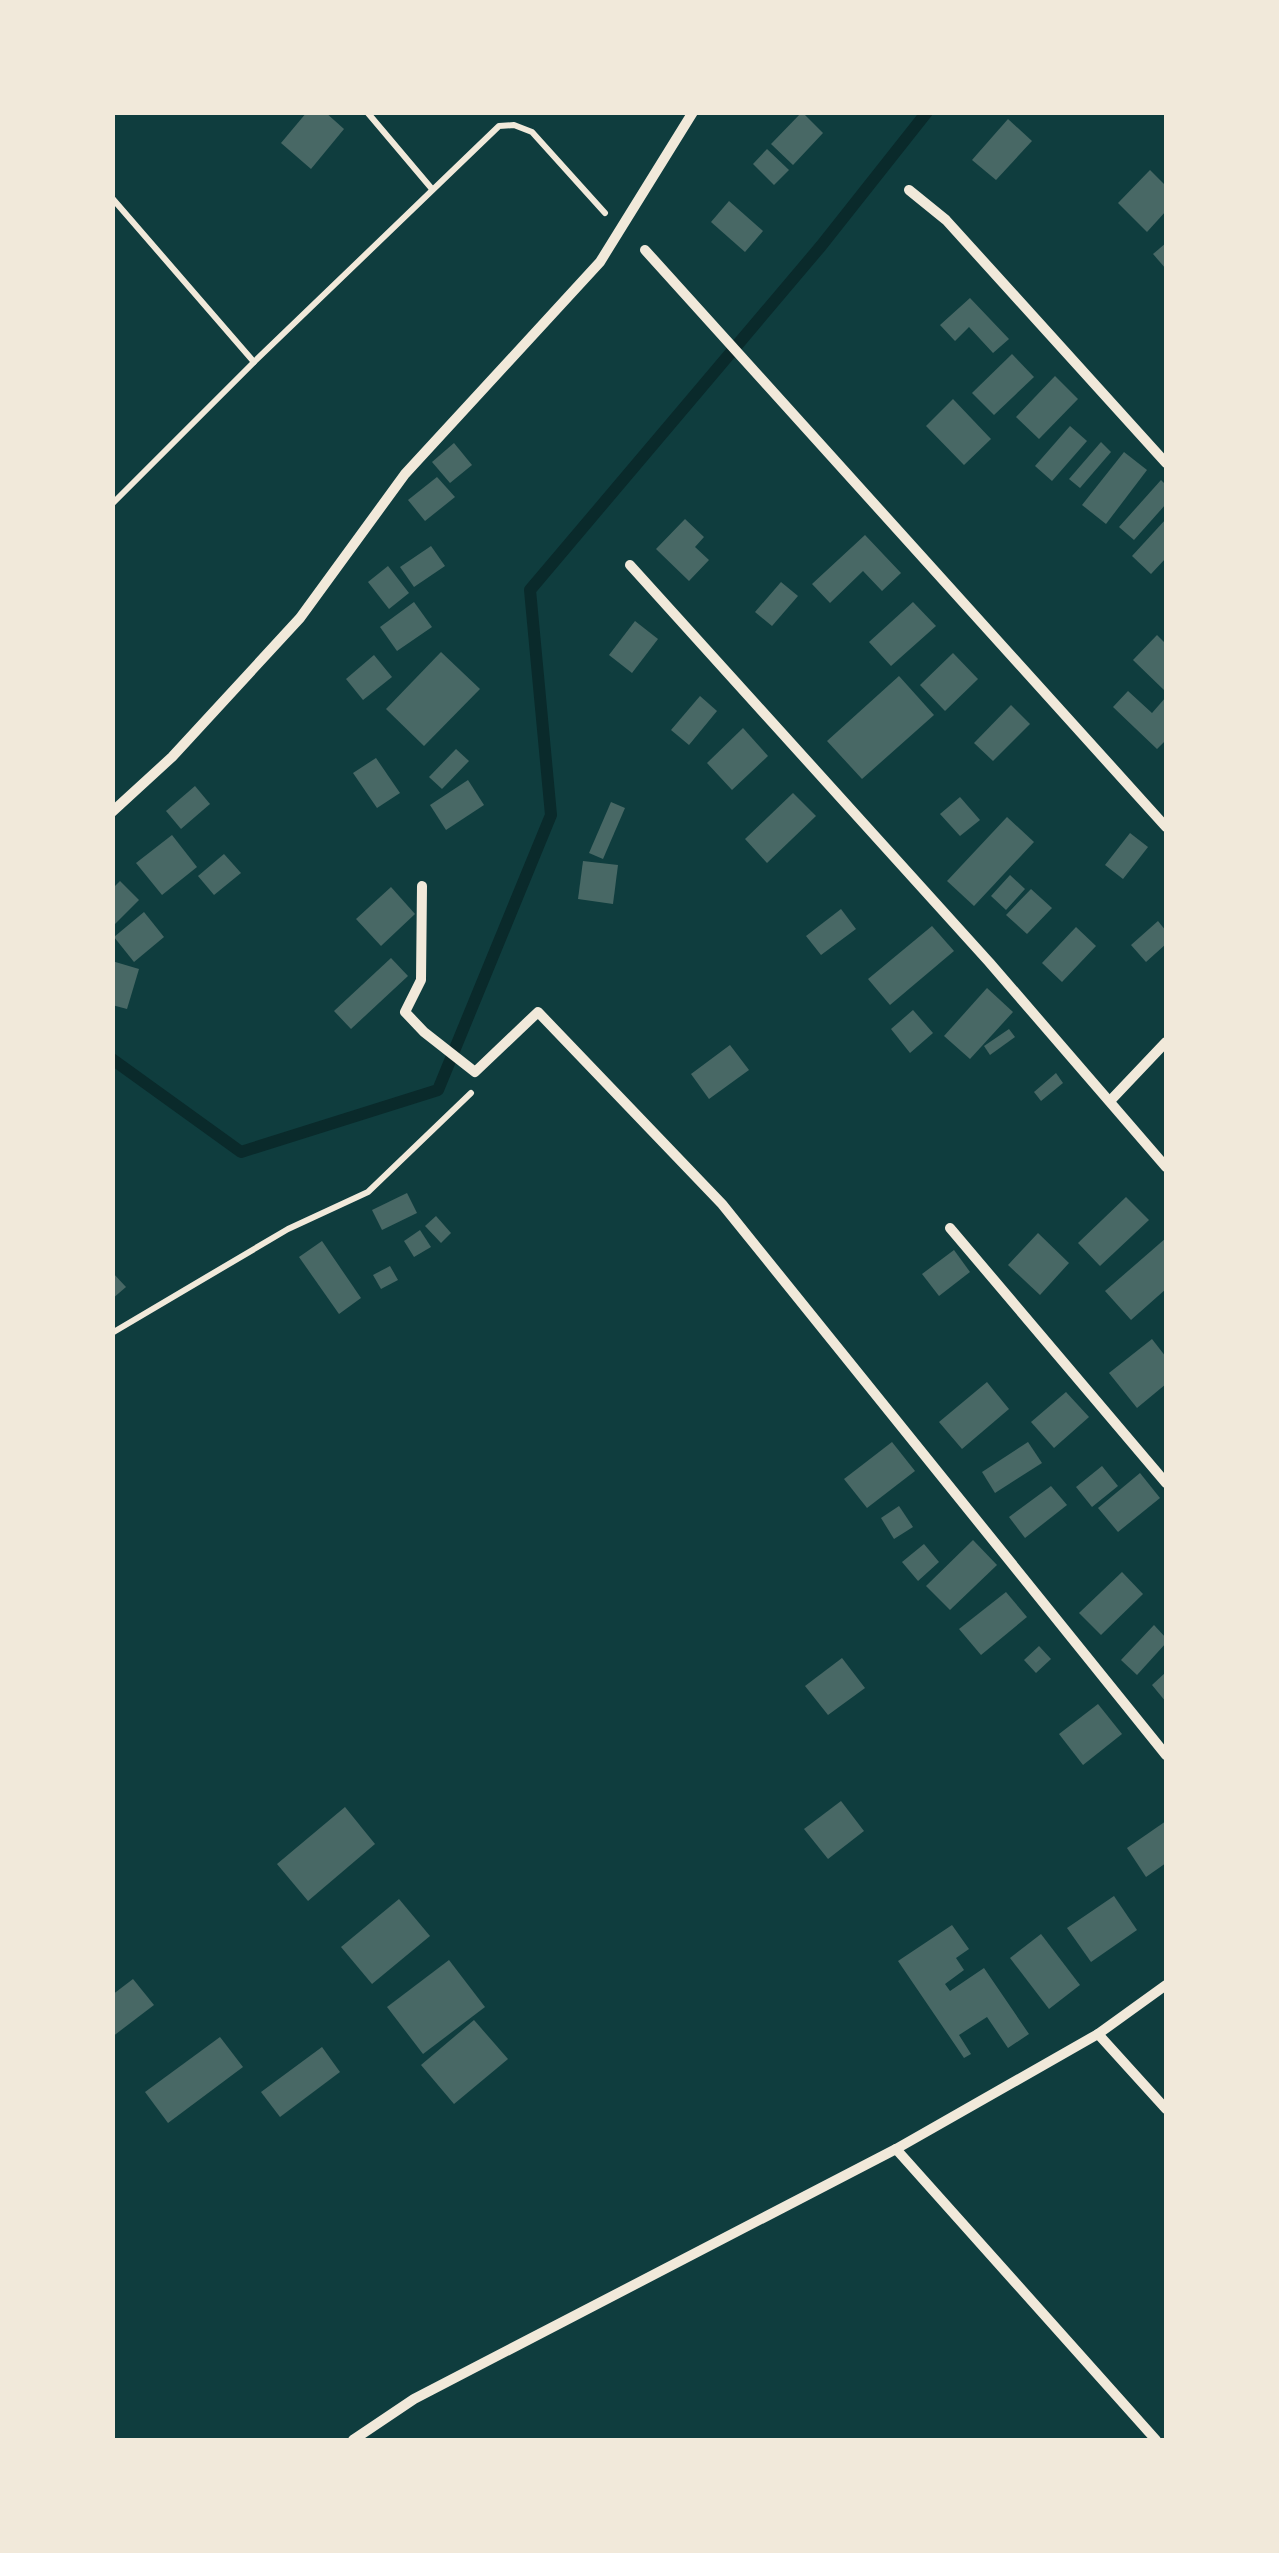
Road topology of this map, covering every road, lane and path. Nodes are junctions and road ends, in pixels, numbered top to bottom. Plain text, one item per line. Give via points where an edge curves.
1 (366, 112) edge
2 (693, 112) edge
3 (432, 189) junction
4 (909, 190) dead end
5 (112, 198) edge
6 (621, 230) junction
7 (645, 250) dead end
8 (254, 362) junction
9 (1166, 463) edge
10 (112, 504) edge
11 (630, 565) dead end
12 (112, 812) edge
13 (1166, 827) edge
14 (422, 886) dead end
15 (1166, 1042) edge
16 (475, 1072) junction
17 (1110, 1101) junction
18 (1166, 1167) edge
19 (950, 1228) dead end
20 (112, 1333) edge
21 (1166, 1484) edge
22 (1166, 1754) edge
23 (1166, 1985) edge
24 (1098, 2034) junction
25 (1166, 2110) edge
26 (896, 2149) junction
27 (353, 2440) edge
28 (1156, 2440) edge

1 - 3 path
2 - 6 street
3 - 6 path via 499,126 514,124 532,132
3 - 8 path
4 - 9 street via 946,220
5 - 8 path
6 - 12 street via 600,262 405,474 300,618
7 - 13 street
8 - 10 path
11 - 17 street
14 - 16 street via 422,980 405,1012
15 - 17 street
16 - 20 path via 470,1096 368,1192 288,1228
16 - 22 street via 538,1012 722,1204
17 - 18 street
19 - 21 street
23 - 24 street
24 - 25 street
24 - 26 street
26 - 27 street via 414,2399
26 - 28 street

